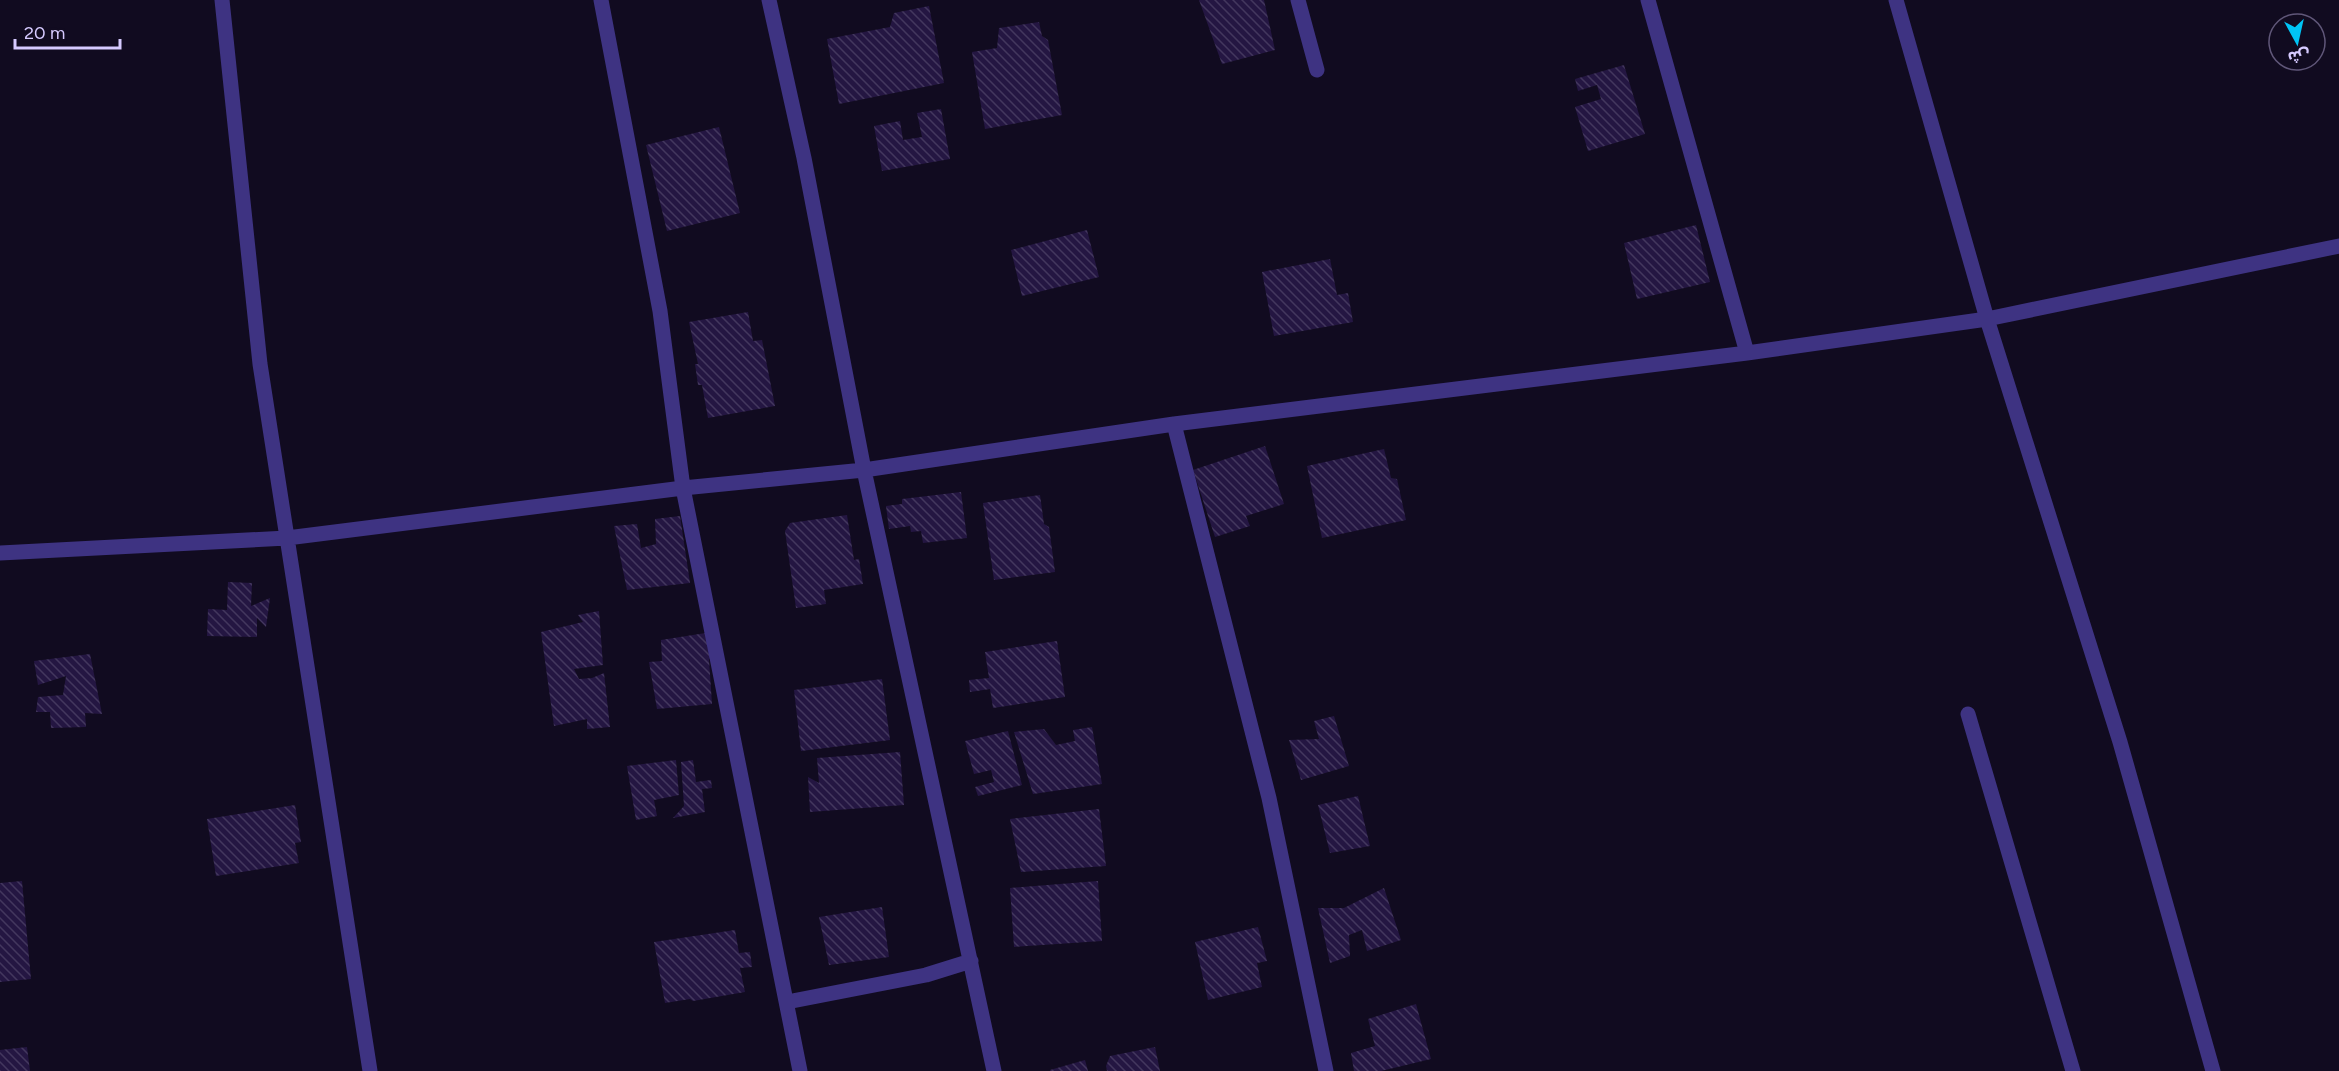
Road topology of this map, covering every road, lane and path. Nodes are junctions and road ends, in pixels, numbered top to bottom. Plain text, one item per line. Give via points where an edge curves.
1 (222, 0) edge
2 (601, 0) edge
3 (769, 0) edge
4 (1298, 0) edge
5 (1648, 0) edge
6 (1896, 0) edge
7 (1317, 70) dead end
8 (2339, 246) edge
9 (1987, 319) junction
10 (1747, 353) junction
11 (1174, 424) junction
12 (864, 470) junction
13 (683, 488) junction
14 (287, 538) junction
15 (0, 553) edge
16 (1968, 714) dead end
17 (971, 961) junction
18 (787, 1002) junction
19 (370, 1071) edge
20 (800, 1071) edge
21 (994, 1071) edge
22 (1326, 1071) edge
23 (2073, 1071) edge
24 (2213, 1071) edge

1 - 14 street via 260,364
2 - 13 street via 660,310
3 - 12 street via 804,158
4 - 7 street
5 - 10 street
6 - 9 street
8 - 9 street
9 - 10 street
9 - 24 street via 2120,741
10 - 11 street
11 - 12 street
11 - 22 street via 1269,798
12 - 13 street
12 - 17 street
13 - 14 street
13 - 18 street
14 - 15 street
14 - 19 street
16 - 23 street
17 - 18 street via 926,975
17 - 21 street
18 - 20 street

